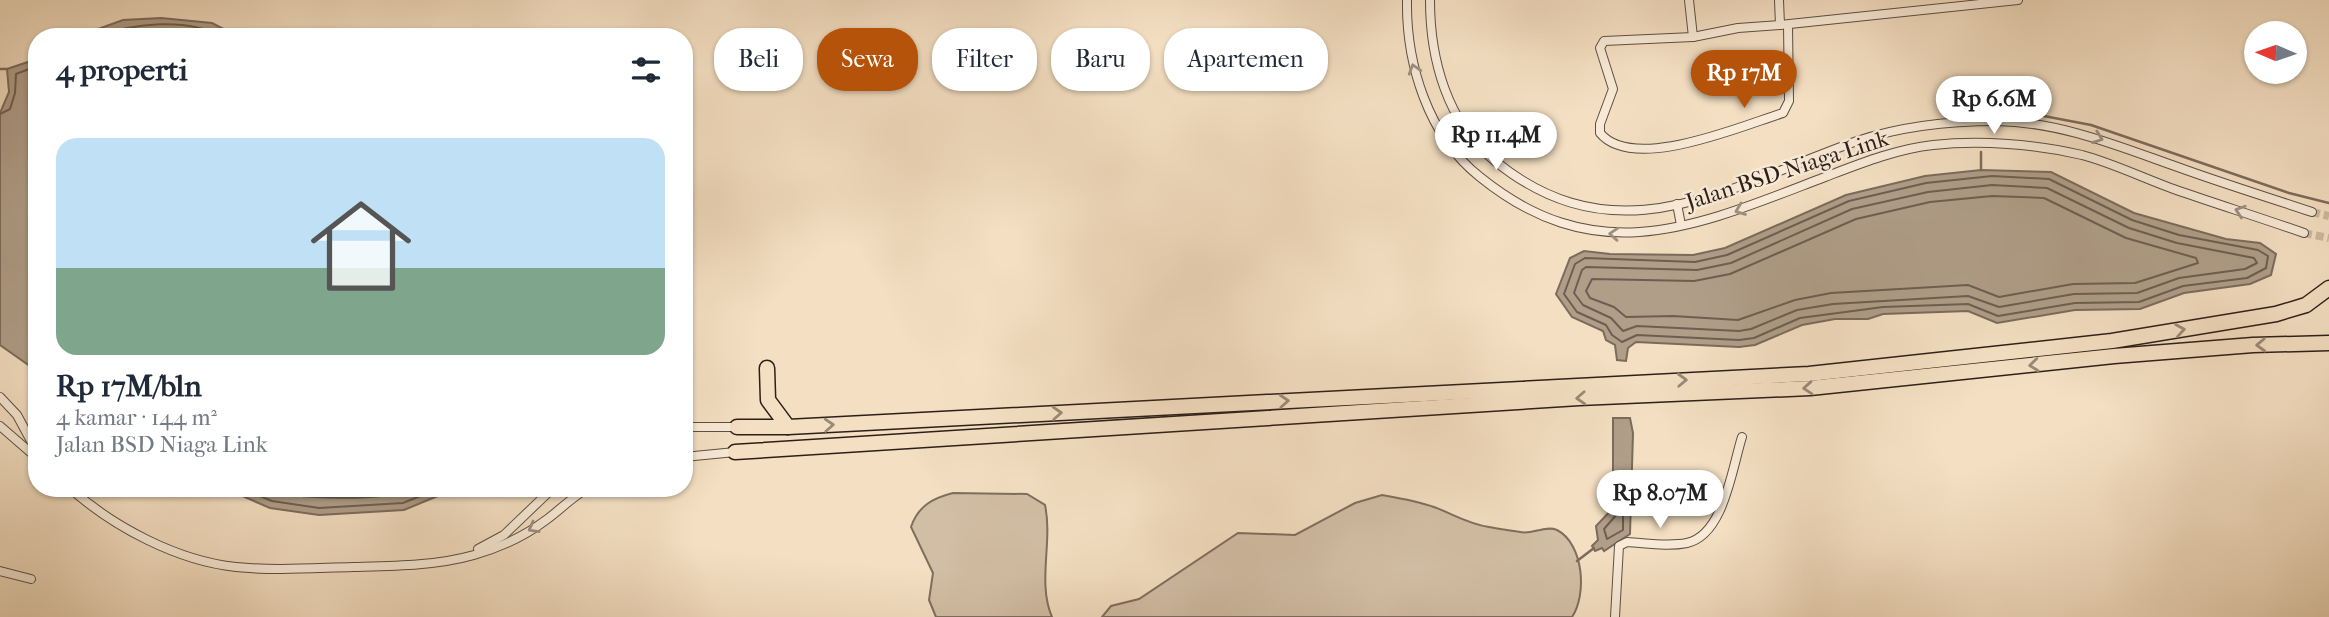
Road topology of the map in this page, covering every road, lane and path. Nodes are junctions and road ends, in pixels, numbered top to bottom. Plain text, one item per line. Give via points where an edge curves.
1 (1407, 0) edge
2 (1430, 0) edge
3 (1689, 0) edge
4 (1779, 0) edge
5 (2018, 0) edge
6 (1784, 25) junction
7 (1693, 37) junction
8 (1677, 204) junction
9 (2312, 212) tunnel mouth
10 (1681, 225) junction
11 (2304, 233) tunnel mouth
12 (2329, 288) edge
13 (2329, 343) edge
14 (767, 368) dead end
15 (0, 397) edge
16 (0, 426) edge
17 (693, 427) edge
18 (737, 427) joint
19 (788, 427) junction
20 (28, 435) edge
21 (1742, 437) dead end
22 (28, 450) edge
23 (735, 452) joint
24 (693, 456) edge
25 (80, 497) edge
26 (544, 497) edge
27 (576, 497) edge
28 (439, 562) junction
29 (0, 571) edge
30 (31, 579) dead end
31 (1615, 617) edge

10 -> 1 street, Jalan BSD Niaga Link via 1622,235 1586,231 1548,220 1507,200 1470,170 1445,139 1422,95 1411,59
2 - 8 street, Jalan BSD Niaga Link via 1434,56 1443,88 1465,129 1486,154 1520,182 1558,201 1623,213
3 - 7 street
4 - 6 street
5 - 6 street
6 - 7 street
6 - 7 street via 1789,101 1783,113 1668,148 1641,150 1606,140 1600,124 1613,89 1601,43
8 -> 9 street, Jalan BSD Niaga Link via 1719,194 1859,141 1929,123 2000,121 2087,134
8 - 10 street
11 -> 10 street, Jalan BSD Niaga Link via 2082,155 2011,145 1932,145 1866,161 1725,215
19 -> 12 highway via 1809,374 2180,330 2276,314 2306,305
13 -> 23 highway via 2128,355 1810,388 1579,398
14 - 19 highway via 768,400
15 - 20 street
16 - 22 street
17 - 18 street
18 - 19 highway
21 - 31 street via 1718,518 1705,533 1690,542 1627,542 1619,546
23 - 24 street
25 - 28 street via 141,535 188,556 233,566 278,569
26 - 28 street via 504,535
27 -> 28 street via 510,541
29 - 30 street

